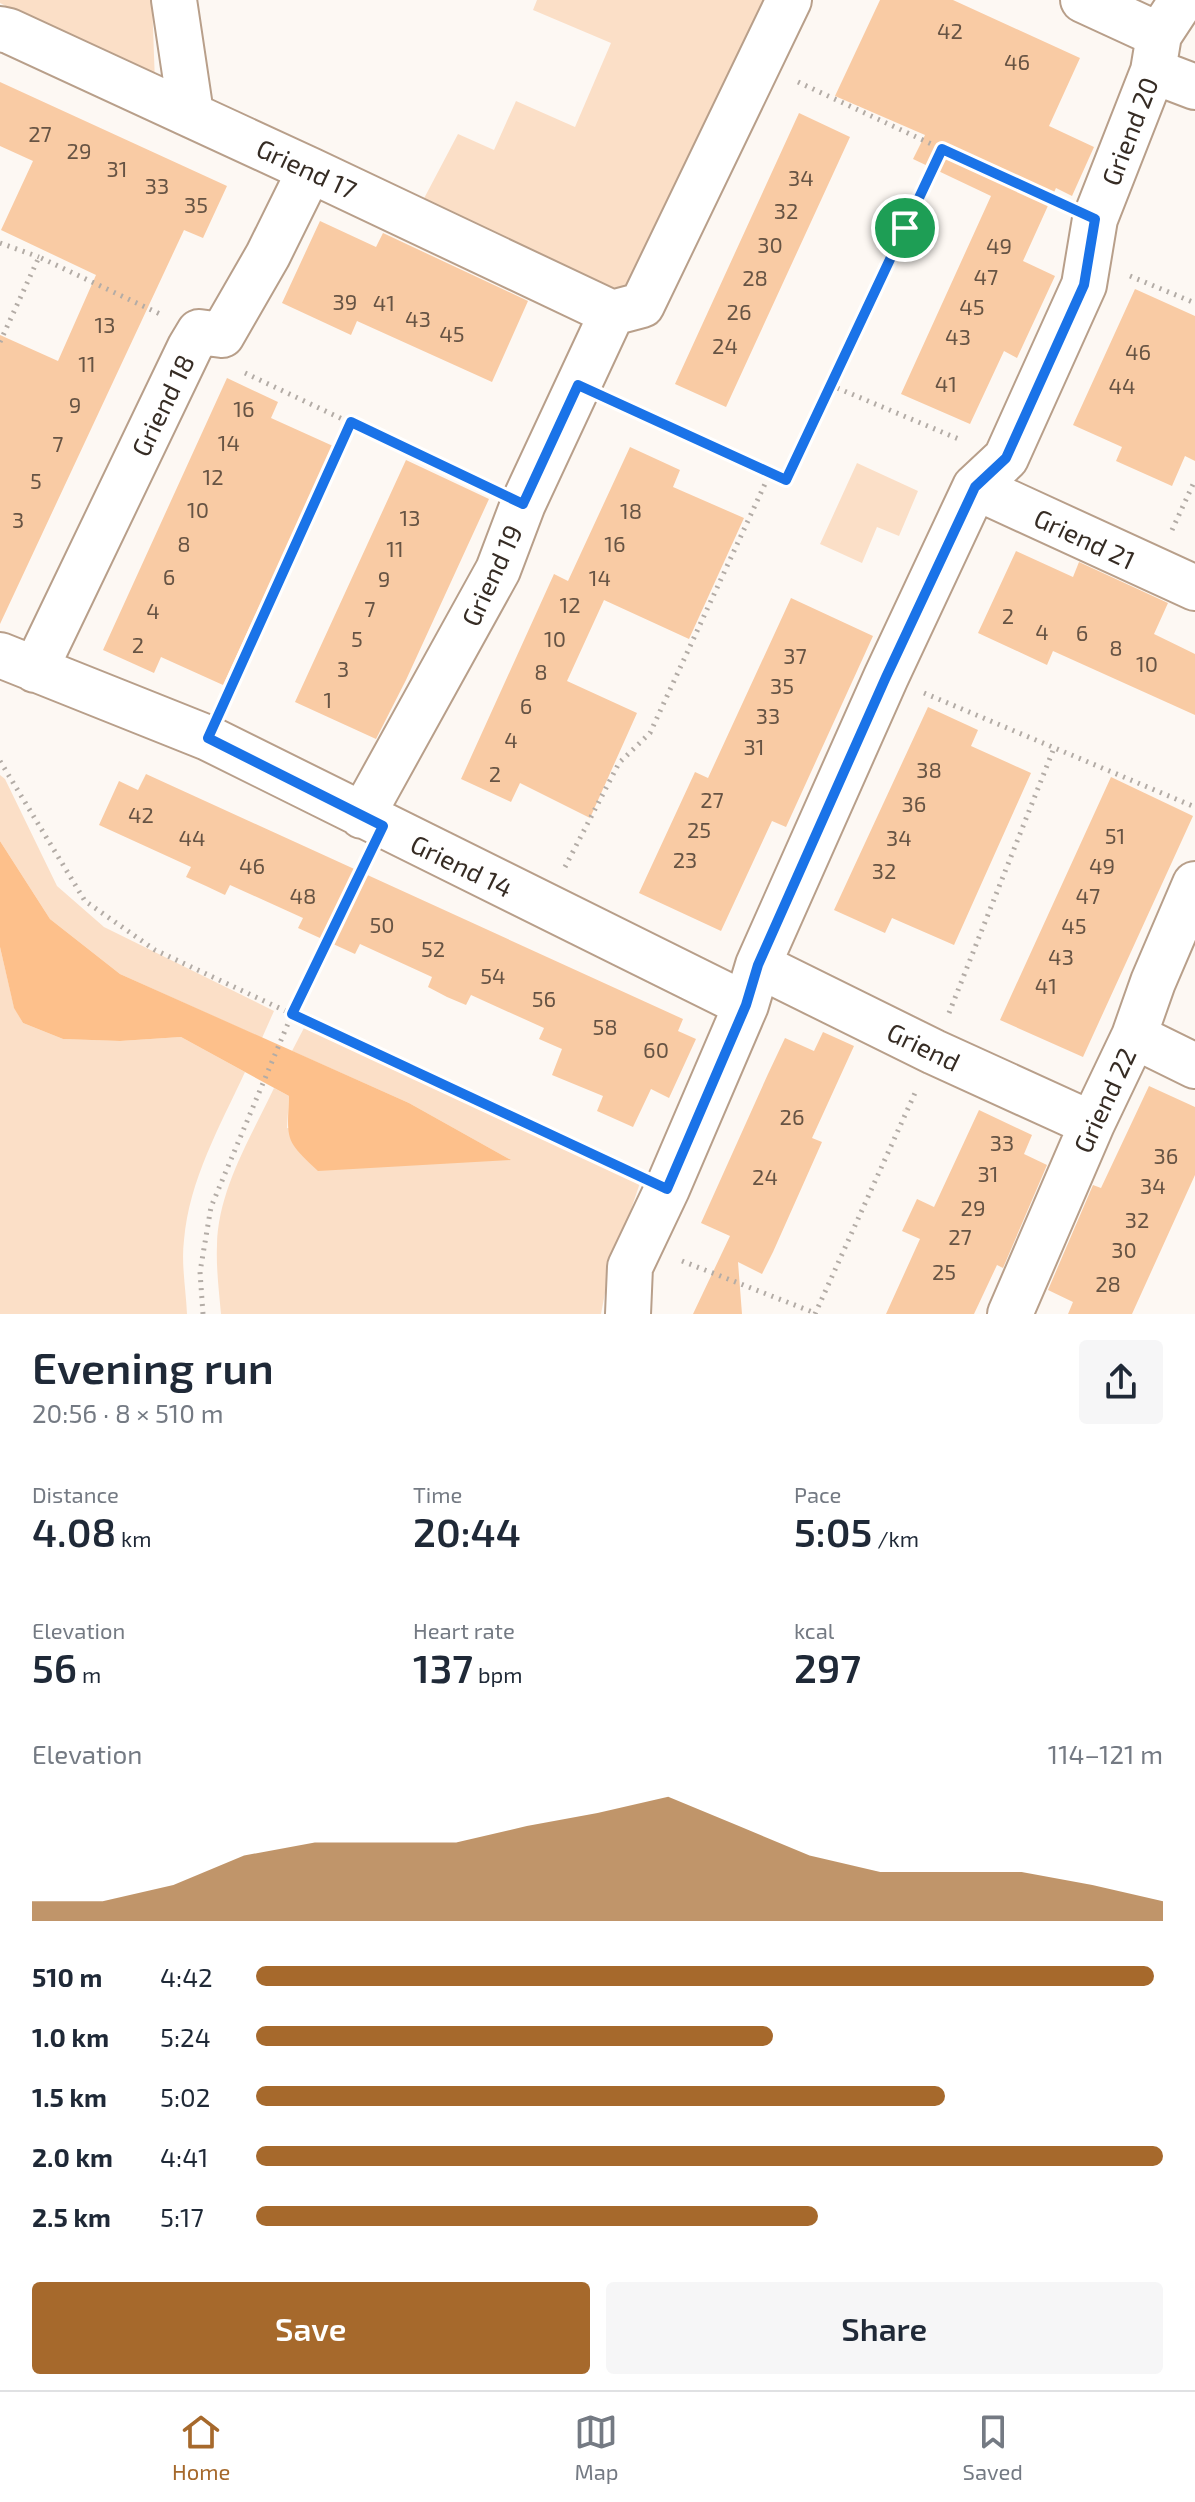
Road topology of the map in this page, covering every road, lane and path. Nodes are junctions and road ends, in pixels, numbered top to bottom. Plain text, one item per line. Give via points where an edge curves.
1 (174, 0) edge
2 (789, 0) edge
3 (1083, 0) edge
4 (0, 29) edge
5 (1165, 35) edge
6 (759, 64) junction
7 (1195, 87) edge
8 (191, 114) junction
9 (942, 149) junction
10 (310, 170) junction
11 (1092, 239) junction
12 (0, 243) edge
13 (39, 257) junction
14 (1195, 303) edge
15 (612, 313) junction
16 (194, 340) junction
17 (0, 342) edge
18 (578, 385) junction
19 (830, 385) junction
20 (351, 422) junction
21 (1006, 458) junction
22 (770, 473) junction
23 (1195, 480) edge
24 (975, 487) junction
25 (523, 504) junction
26 (1154, 570) junction
27 (1195, 588) edge
28 (18, 662) edge
29 (886, 677) junction
30 (208, 738) junction
31 (0, 761) edge
32 (1195, 807) edge
33 (372, 821) junction
34 (1195, 884) edge
35 (546, 906) junction
36 (752, 985) junction
37 (292, 1014) junction
38 (1134, 1036) junction
39 (1195, 1066) edge
40 (1092, 1124) junction
41 (667, 1189) junction
42 (641, 1245) junction
43 (815, 1313) edge
44 (203, 1314) edge
45 (628, 1314) edge
46 (1010, 1314) edge

1 - 8 street
2 - 6 street
3 - 5 street
4 - 8 street, Griend 17
5 - 7 street
5 - 11 street, Griend 20
6 - 9 path
6 - 15 street via 642,305
8 - 10 street, Griend 17
9 - 11 path
9 - 19 path
10 - 15 street, Griend 17
10 - 16 street, Griend 18 via 222,335
11 - 14 path
11 - 21 street, Griend 20 via 1084,285
12 - 13 path
13 - 16 path
13 - 17 path
15 - 18 street, Griend 19
16 - 20 path
16 - 28 street, Griend 18
18 - 22 path
18 - 25 street, Griend 19
19 - 21 path
19 - 22 path via 786,480
20 - 25 path
20 - 30 path
21 - 24 street, Griend 20
22 - 35 path via 650,733 619,763
23 - 26 path
24 - 26 street, Griend 21
24 - 29 street, Griend 20
25 - 33 street, Griend 19 via 498,570
26 - 27 street, Griend 21
28 - 30 street, Griend 14
29 - 32 path
29 - 36 street, Griend 20
30 - 33 street, Griend 14
31 - 37 path via 85,901 155,950
33 - 35 street, Griend 14
33 - 37 path
34 - 38 street, Griend 22
35 - 36 street, Griend 14
36 - 40 street, Griend via 934,1052
36 - 41 street, Griend 20
37 - 41 path
37 - 44 path via 211,1207 200,1272
38 - 39 street
38 - 40 street, Griend 22
40 - 46 street, Griend 22
41 - 42 street, Griend 20
42 - 43 path
42 - 45 street, Griend 20 via 630,1267

